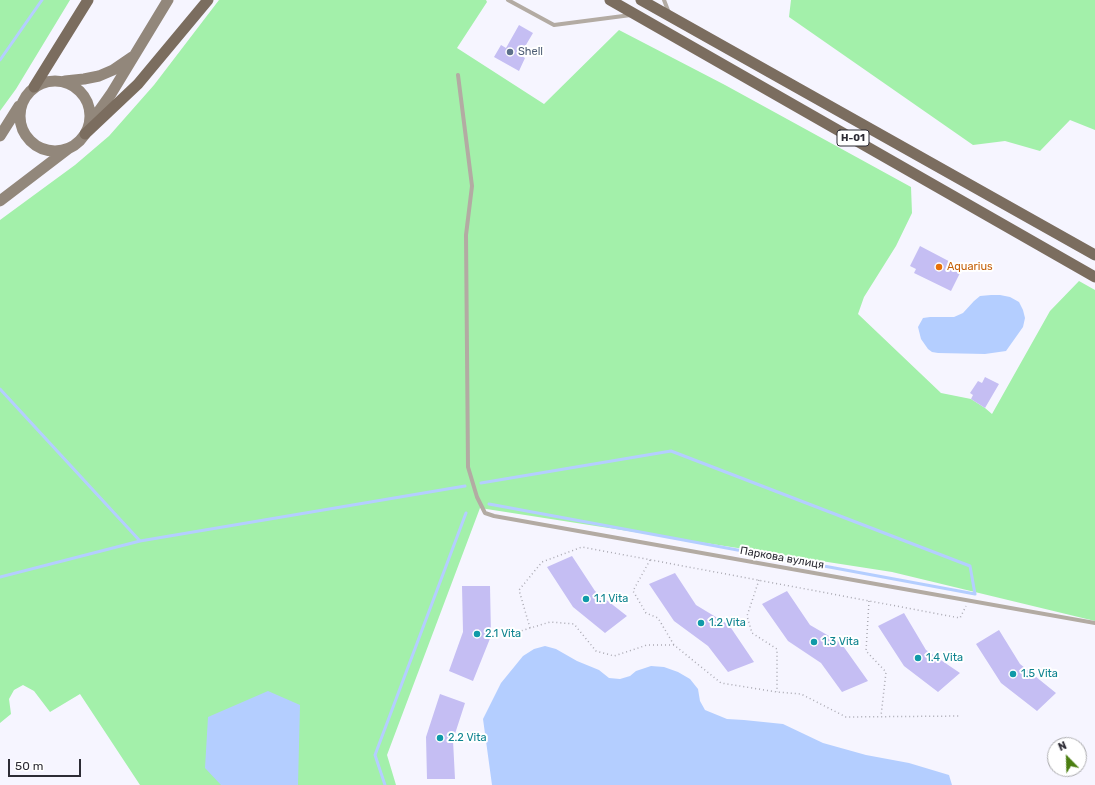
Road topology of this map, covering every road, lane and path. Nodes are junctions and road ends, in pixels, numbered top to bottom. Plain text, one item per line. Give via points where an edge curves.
1 (88, 0) edge
2 (168, 0) edge
3 (208, 0) edge
4 (508, 0) edge
5 (610, 0) edge
6 (641, 0) edge
7 (664, 0) edge
8 (635, 14) junction
9 (670, 17) junction
10 (136, 55) junction
11 (458, 75) dead end
12 (63, 81) junction
13 (34, 87) junction
14 (22, 103) junction
15 (87, 130) junction
16 (0, 136) edge
17 (72, 146) junction
18 (0, 201) edge
19 (1095, 255) edge
20 (1095, 277) edge
21 (650, 560) junction
22 (760, 580) junction
23 (869, 601) junction
24 (970, 601) junction
25 (1095, 623) edge
26 (530, 628) junction
27 (514, 633) dead end
28 (674, 645) junction
29 (777, 692) junction
30 (881, 716) junction
31 (961, 716) dead end

1 - 13 main road
2 - 10 main road
3 - 15 main road via 138,84
4 - 8 lane via 554,25
5 - 8 main road, Н-01
6 - 9 main road, Н-01
7 - 9 lane
8 - 20 main road, Н-01
9 - 19 main road, Н-01
10 - 12 main road via 99,76
10 - 15 main road
11 - 24 lane, Паркова вулиця via 472,186 466,235 468,467 485,513
12 - 13 main road via 43,82
12 - 15 main road via 72,85 86,98 90,117
13 - 14 main road
14 - 16 main road
14 - 17 main road via 22,128 32,142 39,147 56,151
15 - 17 main road
17 - 18 main road
21 - 22 path
21 - 26 path via 582,548 542,562 519,590
21 - 28 path via 633,591 646,613 658,618
22 - 23 path
22 - 29 path via 747,616 752,633 778,649
23 - 24 path via 960,618
23 - 30 path via 866,651 886,672
24 - 25 lane, Паркова вулиця
26 - 27 path
26 - 28 path via 550,622 574,624 596,651 614,656 647,645
28 - 29 path via 721,683
29 - 30 path via 801,694 846,716
30 - 31 path

